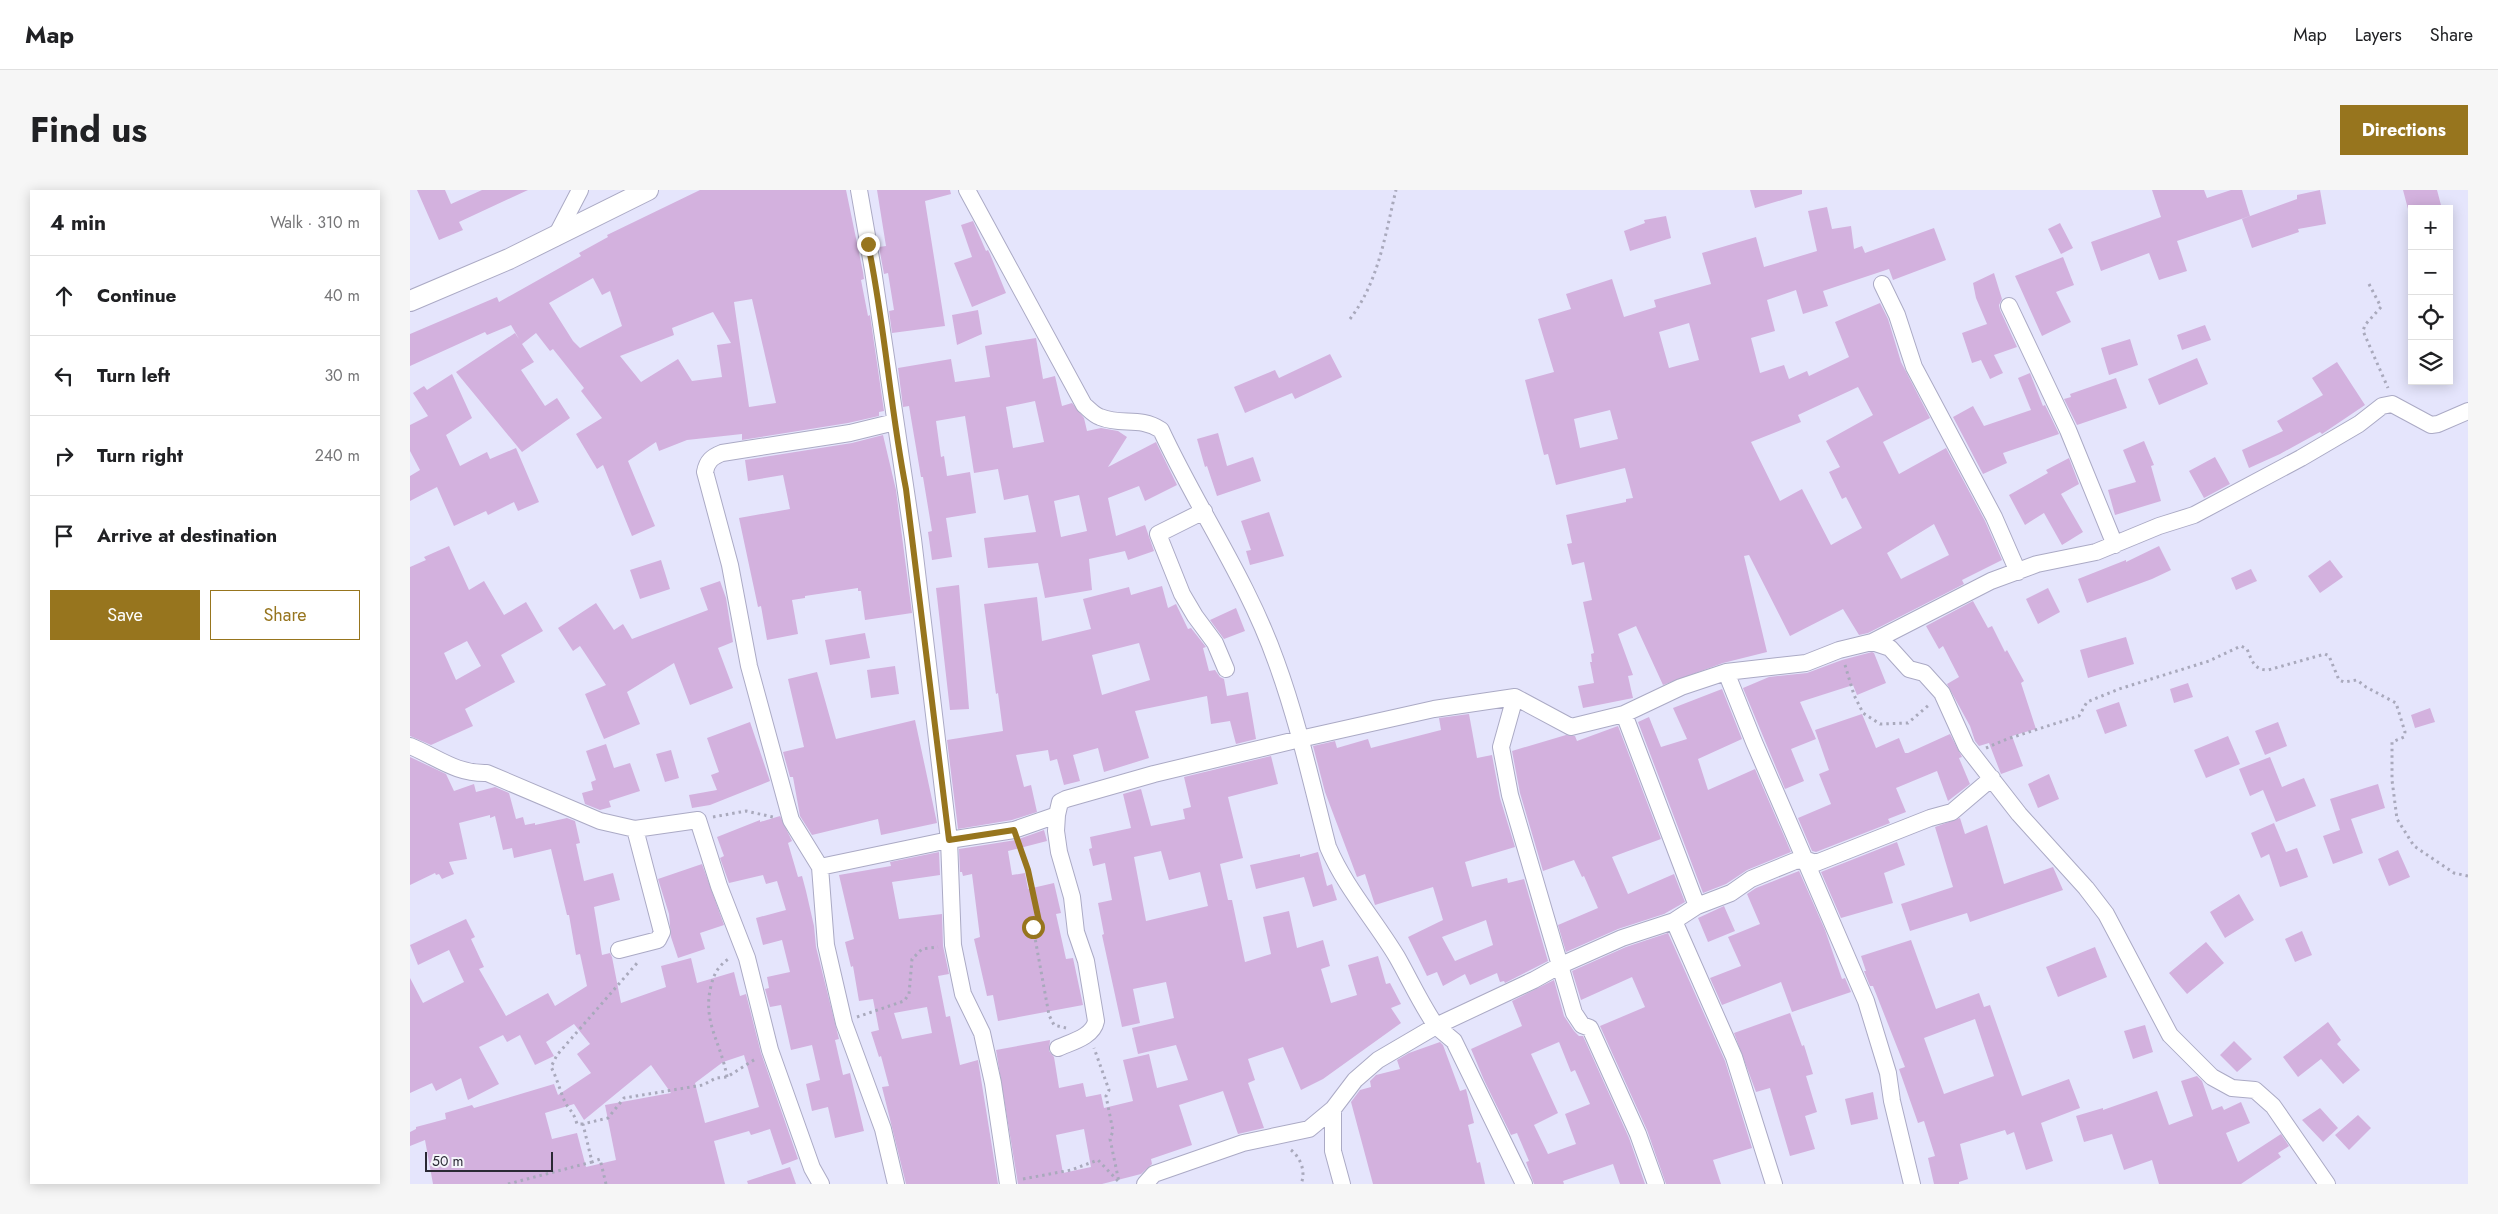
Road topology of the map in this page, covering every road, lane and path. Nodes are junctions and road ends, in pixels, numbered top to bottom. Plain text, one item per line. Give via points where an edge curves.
1 (580, 190) edge
2 (648, 190) edge
3 (859, 190) edge
4 (967, 190) edge
5 (1396, 190) edge
6 (555, 238) junction
7 (1882, 284) dead end
8 (2369, 284) dead end
9 (410, 301) edge
10 (2009, 306) dead end
11 (1350, 319) dead end
12 (2389, 404) junction
13 (2468, 410) edge
14 (895, 422) junction
15 (1204, 511) junction
16 (2115, 545) junction
17 (2018, 572) junction
18 (1872, 642) junction
19 (1839, 650) junction
20 (1226, 669) dead end
21 (1726, 672) junction
22 (1942, 693) junction
23 (1515, 697) junction
24 (1624, 714) junction
25 (1300, 739) junction
26 (410, 746) edge
27 (1966, 746) junction
28 (1992, 778) junction
29 (1056, 816) junction
30 (698, 820) junction
31 (791, 820) junction
32 (635, 829) junction
33 (1014, 830) junction
34 (949, 840) junction
35 (1807, 860) junction
36 (820, 867) junction
37 (2468, 876) edge
38 (1697, 906) junction
39 (1674, 921) junction
40 (954, 945) junction
41 (619, 950) dead end
42 (747, 958) junction
43 (639, 961) dead end
44 (1559, 966) junction
45 (844, 1023) junction
46 (1436, 1026) junction
47 (1089, 1034) junction
48 (1058, 1048) dead end
49 (770, 1050) junction
50 (727, 1077) junction
51 (1333, 1109) junction
52 (583, 1124) junction
53 (1275, 1137) junction
54 (592, 1162) junction
55 (1007, 1183) edge
56 (508, 1184) edge
57 (606, 1184) edge
58 (821, 1184) edge
59 (896, 1184) edge
60 (1145, 1184) edge
61 (1300, 1184) edge
62 (1342, 1184) edge
63 (1524, 1184) edge
64 (1656, 1184) edge
65 (1774, 1184) edge
66 (1912, 1184) edge
67 (2327, 1184) edge

1 - 6 street
2 - 6 street
3 - 14 street
4 - 15 street via 1084,405 1099,416 1150,423 1161,430
5 - 11 path via 1380,262 1362,303
6 - 9 street
7 - 17 street via 1897,315 1914,367 1994,517
8 - 12 path via 2381,307 2363,331 2388,384
10 - 16 street via 2071,438
12 - 13 street via 2431,425
12 - 16 street via 2210,508
14 - 31 street via 850,433 722,453 706,465 708,484 730,564 749,666
14 - 34 street via 911,523
15 - 20 street via 1158,534 1182,594 1216,643
15 - 25 street via 1243,585 1276,660
16 - 17 street via 2037,564
17 - 18 street via 1991,581
18 - 19 street
18 - 22 street via 1890,648 1909,669 1924,673
19 - 21 street via 1806,664
19 - 22 path via 1863,712 1880,724 1908,723
21 - 24 street via 1672,690
21 - 35 street
22 - 27 street
23 - 24 street via 1571,727
23 - 25 street via 1434,709
23 - 44 street via 1501,747 1510,795
24 - 38 street
25 - 29 street via 1066,799 1060,802
25 - 46 street via 1335,863 1397,958
26 - 32 street via 441,759 453,768 486,773 600,821
27 - 28 street
27 - 37 path via 1982,749 2079,716 2087,702 2209,661 2241,646 2247,649 2260,670 2325,654 2329,656 2339,680 2357,680 2396,703 2405,732 2404,737 2392,742 2397,819 2414,846 2454,872
28 - 35 street via 1952,812 1816,863
28 - 67 street via 2106,914 2170,1034 2212,1077 2232,1088 2249,1088 2264,1096
29 - 33 street
29 - 47 street via 1059,852 1092,992 1096,1021
30 - 31 path via 746,811
30 - 32 street
30 - 42 street
31 - 36 street
32 - 41 street via 662,932 658,940
33 - 34 street
33 - 47 path via 1028,870 1040,926 1033,927 1050,1018 1054,1025
34 - 36 street
34 - 40 street
35 - 38 street via 1782,866 1751,879 1731,893
35 - 66 street via 1866,1001 1888,1073
36 - 45 street via 826,945
38 - 39 street
39 - 44 street via 1622,938
39 - 65 street via 1734,1056
40 - 45 path via 916,952 912,959 909,994 904,1001 868,1011
40 - 55 street via 964,994 982,1033 993,1083
42 - 49 street
42 - 50 path via 735,955 722,963 714,976 707,1003 710,1024
43 - 52 path via 557,1055 551,1067 577,1124
44 - 46 street
44 - 64 street via 1574,1013 1582,1025 1590,1028 1638,1134
45 - 59 street via 883,1129
46 - 51 street via 1378,1060 1355,1080
46 - 63 street via 1454,1041
47 - 48 street
47 - 55 path via 1109,1090 1106,1096 1113,1131 1110,1139 1119,1182 1098,1160 1071,1170
49 - 50 path
49 - 58 street via 812,1168
50 - 52 path via 716,1078 704,1085 624,1098 608,1118
51 - 53 street via 1309,1129
51 - 62 street via 1333,1151
52 - 54 path
53 - 60 street via 1243,1143 1154,1174
53 - 61 path via 1299,1156 1304,1176
54 - 56 path
54 - 57 path via 600,1159

